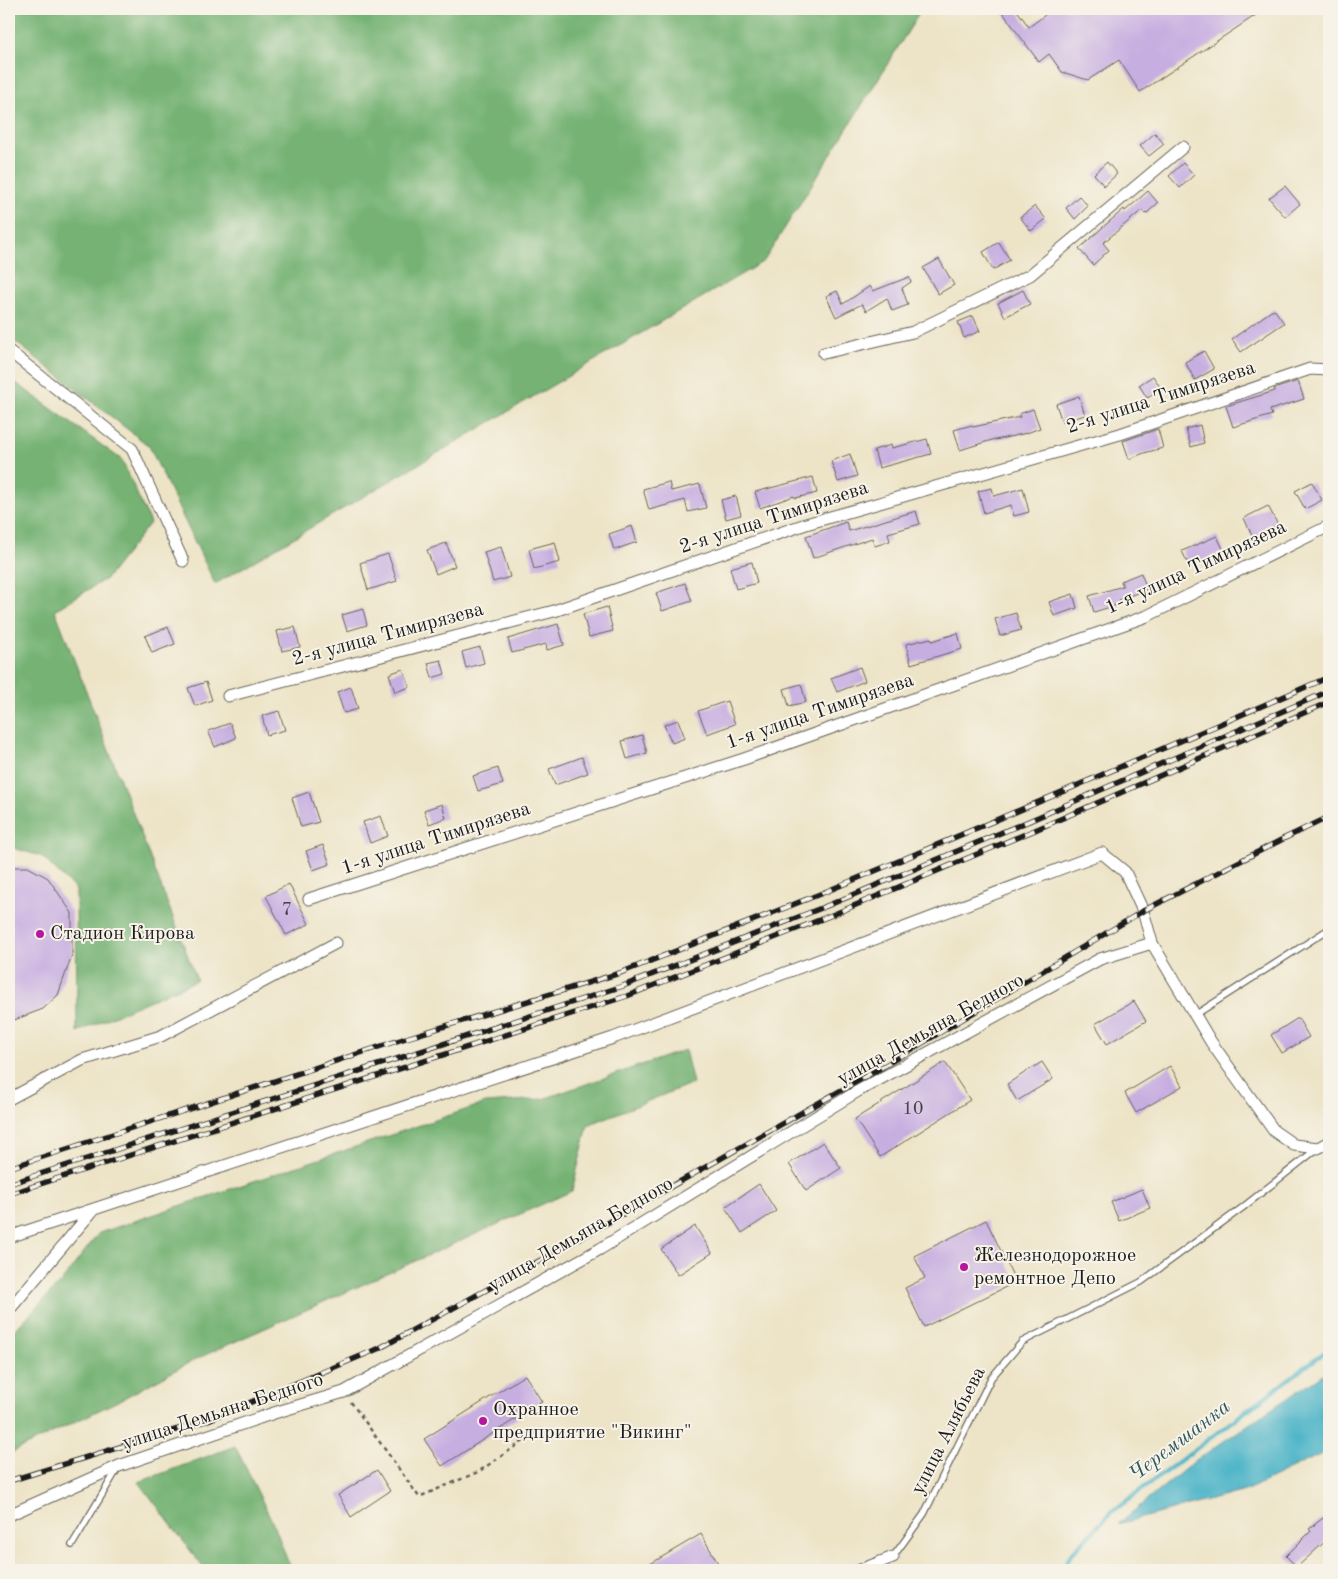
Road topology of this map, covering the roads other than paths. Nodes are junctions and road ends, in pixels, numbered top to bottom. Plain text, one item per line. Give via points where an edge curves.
1 (1183, 148) dead end
2 (9, 351) edge
3 (824, 353) dead end
4 (1329, 370) edge
5 (1329, 526) edge
6 (183, 561) dead end
7 (228, 696) dead end
8 (309, 899) dead end
9 (1329, 929) edge
10 (1152, 943) junction
11 (336, 944) dead end
12 (1195, 1015) junction
13 (9, 1099) edge
14 (1329, 1142) edge
15 (1318, 1148) junction
16 (96, 1208) junction
17 (9, 1237) edge
18 (9, 1310) edge
19 (119, 1466) junction
20 (9, 1515) edge
21 (72, 1545) dead end
22 (893, 1557) joint
23 (860, 1570) edge

1 - 3 street via 1030,275 913,332
2 - 6 street via 132,449
4 - 7 street, 2-я улица Тимирязева via 1310,369 1120,434 806,524 554,612
5 - 8 street, 1-я улица Тимирязева via 1147,616 744,759
9 - 12 lane
10 - 12 street
10 - 16 street via 1143,911 1125,872 1102,853 612,1038
10 - 19 street, улица Демьяна Бедного via 1100,959 858,1091 600,1249 344,1392
11 - 13 street via 161,1036 82,1060
12 - 15 street via 1274,1131 1294,1145
14 - 15 street
15 - 22 lane, улица Алябьева via 1141,1282 1022,1342 991,1378 924,1514
16 - 17 street
16 - 18 street
19 - 20 street, улица Демьяна Бедного
19 - 21 lane
22 - 23 street

